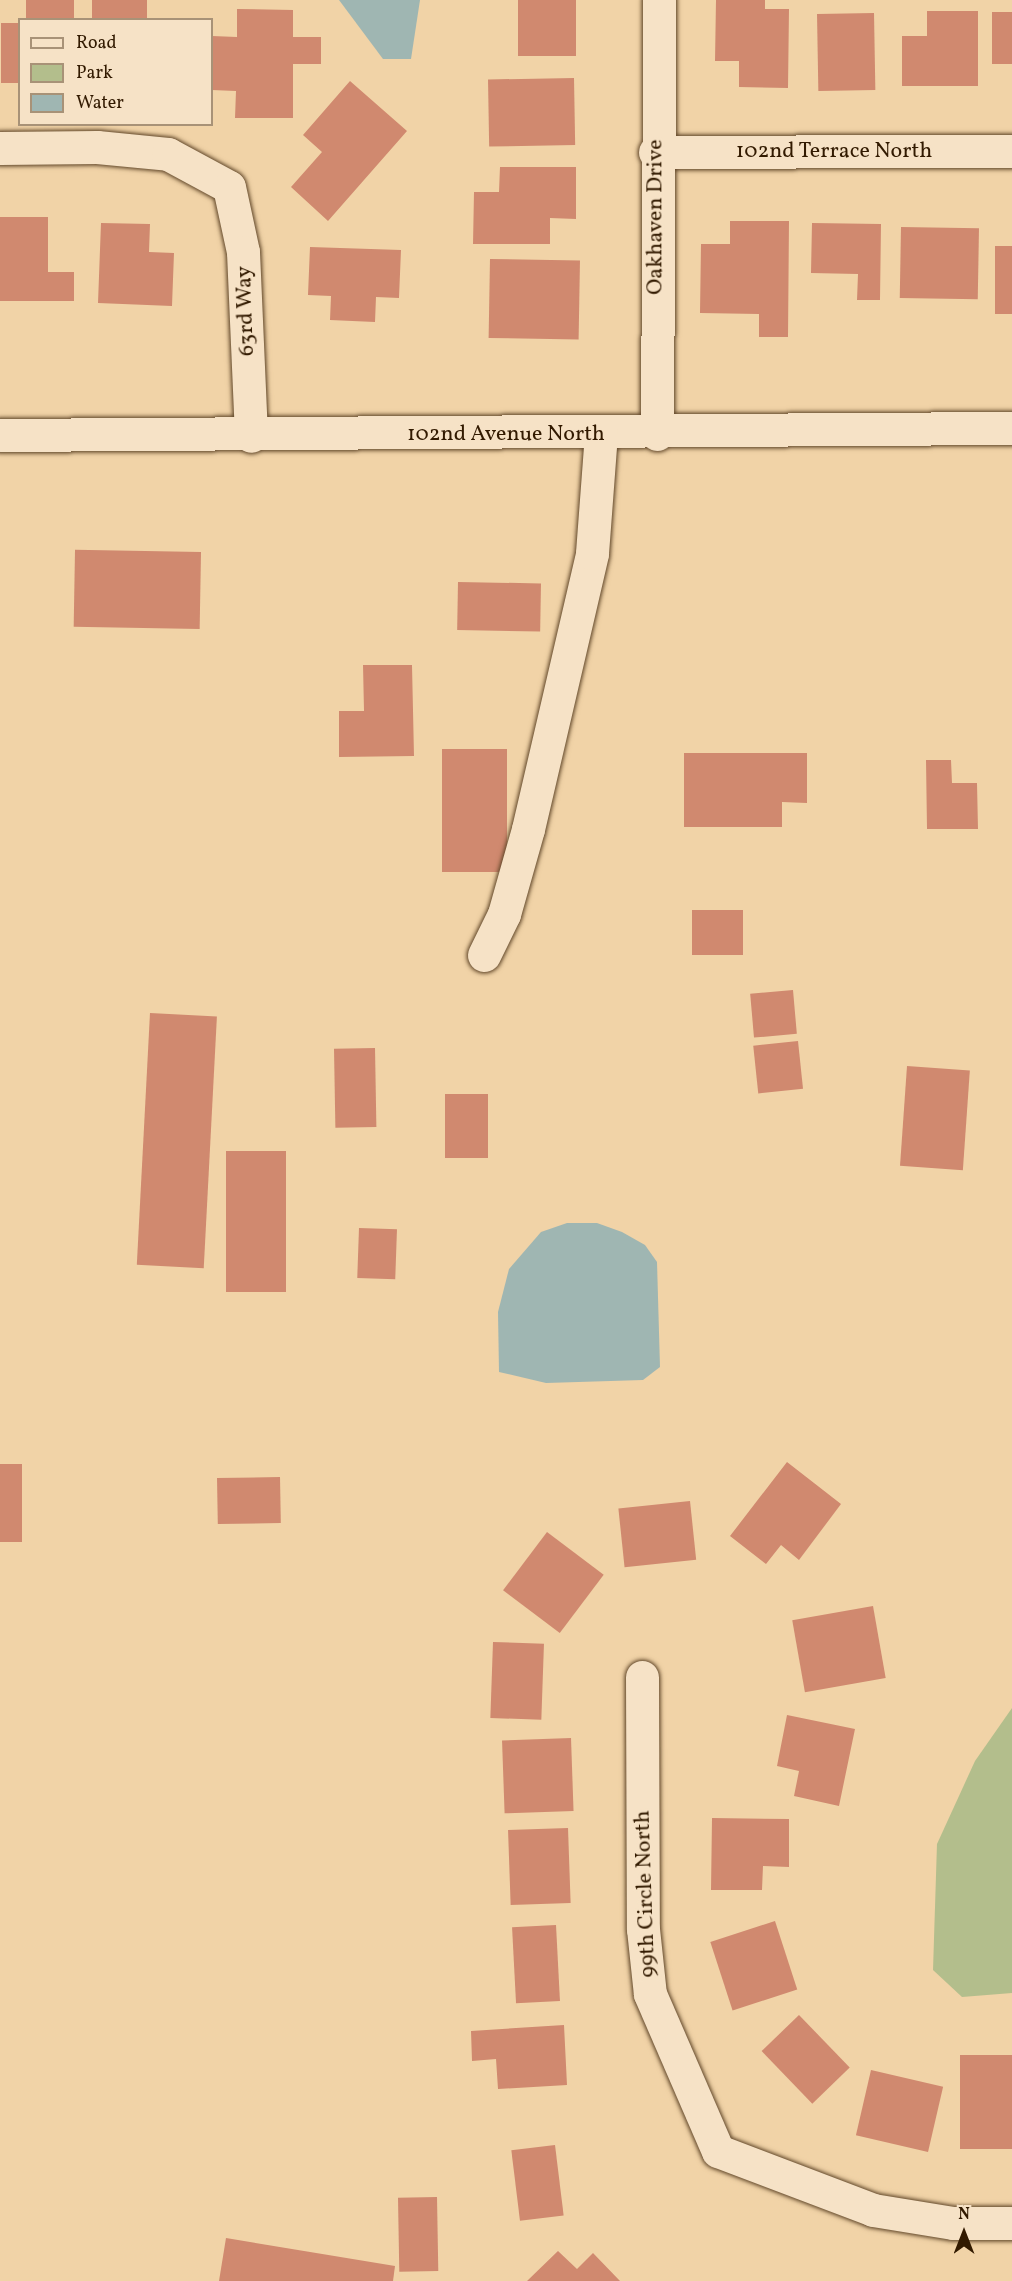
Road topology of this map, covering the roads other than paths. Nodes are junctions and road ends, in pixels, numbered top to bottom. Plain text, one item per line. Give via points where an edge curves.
1 (659, 0) edge
2 (0, 148) edge
3 (655, 152) junction
4 (1012, 152) edge
5 (1012, 428) edge
6 (601, 434) junction
7 (657, 434) junction
8 (0, 435) edge
9 (251, 436) junction
10 (484, 955) dead end
11 (642, 1677) dead end
12 (1012, 2223) edge

1 - 3 street, Oakhaven Drive
2 - 9 street, 63rd Way via 97,147 168,154 229,187 243,252
3 - 4 street, 102nd Terrace North
3 - 7 street, Oakhaven Drive
5 - 7 street, 102nd Avenue North
6 - 7 street, 102nd Avenue North
6 - 9 street, 102nd Avenue North
6 - 10 street via 592,553 528,830 504,914
8 - 9 street, 102nd Avenue North
11 - 12 street, 99th Circle North via 643,1929 650,1994 718,2151 873,2210 953,2223

